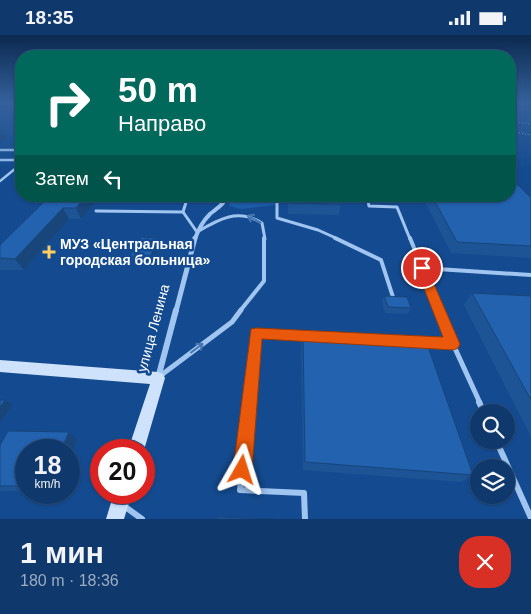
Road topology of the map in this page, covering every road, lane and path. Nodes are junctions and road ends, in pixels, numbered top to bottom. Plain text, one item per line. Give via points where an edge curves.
1 (516, 132) edge
2 (531, 135) edge
3 (0, 150) edge
4 (15, 150) edge
5 (0, 160) edge
6 (15, 160) edge
7 (15, 169) edge
8 (0, 181) edge
9 (186, 202) edge
10 (224, 202) edge
11 (277, 202) edge
12 (368, 202) edge
13 (96, 211) dead end
14 (183, 212) junction
15 (197, 232) junction
16 (422, 268) junction
17 (531, 275) edge
18 (393, 297) edge
19 (315, 336) edge
20 (413, 342) edge
21 (453, 344) junction
22 (0, 366) edge
23 (158, 378) junction
24 (480, 404) edge
25 (139, 439) edge
26 (500, 449) edge
27 (120, 505) edge
28 (531, 517) edge
29 (142, 519) edge
30 (305, 519) edge

1 - 2 path
3 - 4 lane
5 - 6 lane
7 - 8 lane
9 - 14 lane
10 - 15 street, улица Ленина
11 - 18 lane via 277,218 318,230 381,260
12 - 16 lane via 369,205 397,207
13 - 14 lane
14 - 15 lane
15 - 23 street, улица Ленина
23 -> 15 lane via 232,321 264,281 265,242 262,223 255,217 226,215
16 - 17 lane
16 - 21 lane
19 - 30 lane via 256,333 240,489 304,493
20 - 21 lane
21 - 24 lane
22 - 23 street
23 - 25 street, улица Ленина
26 - 28 lane
27 - 29 lane

